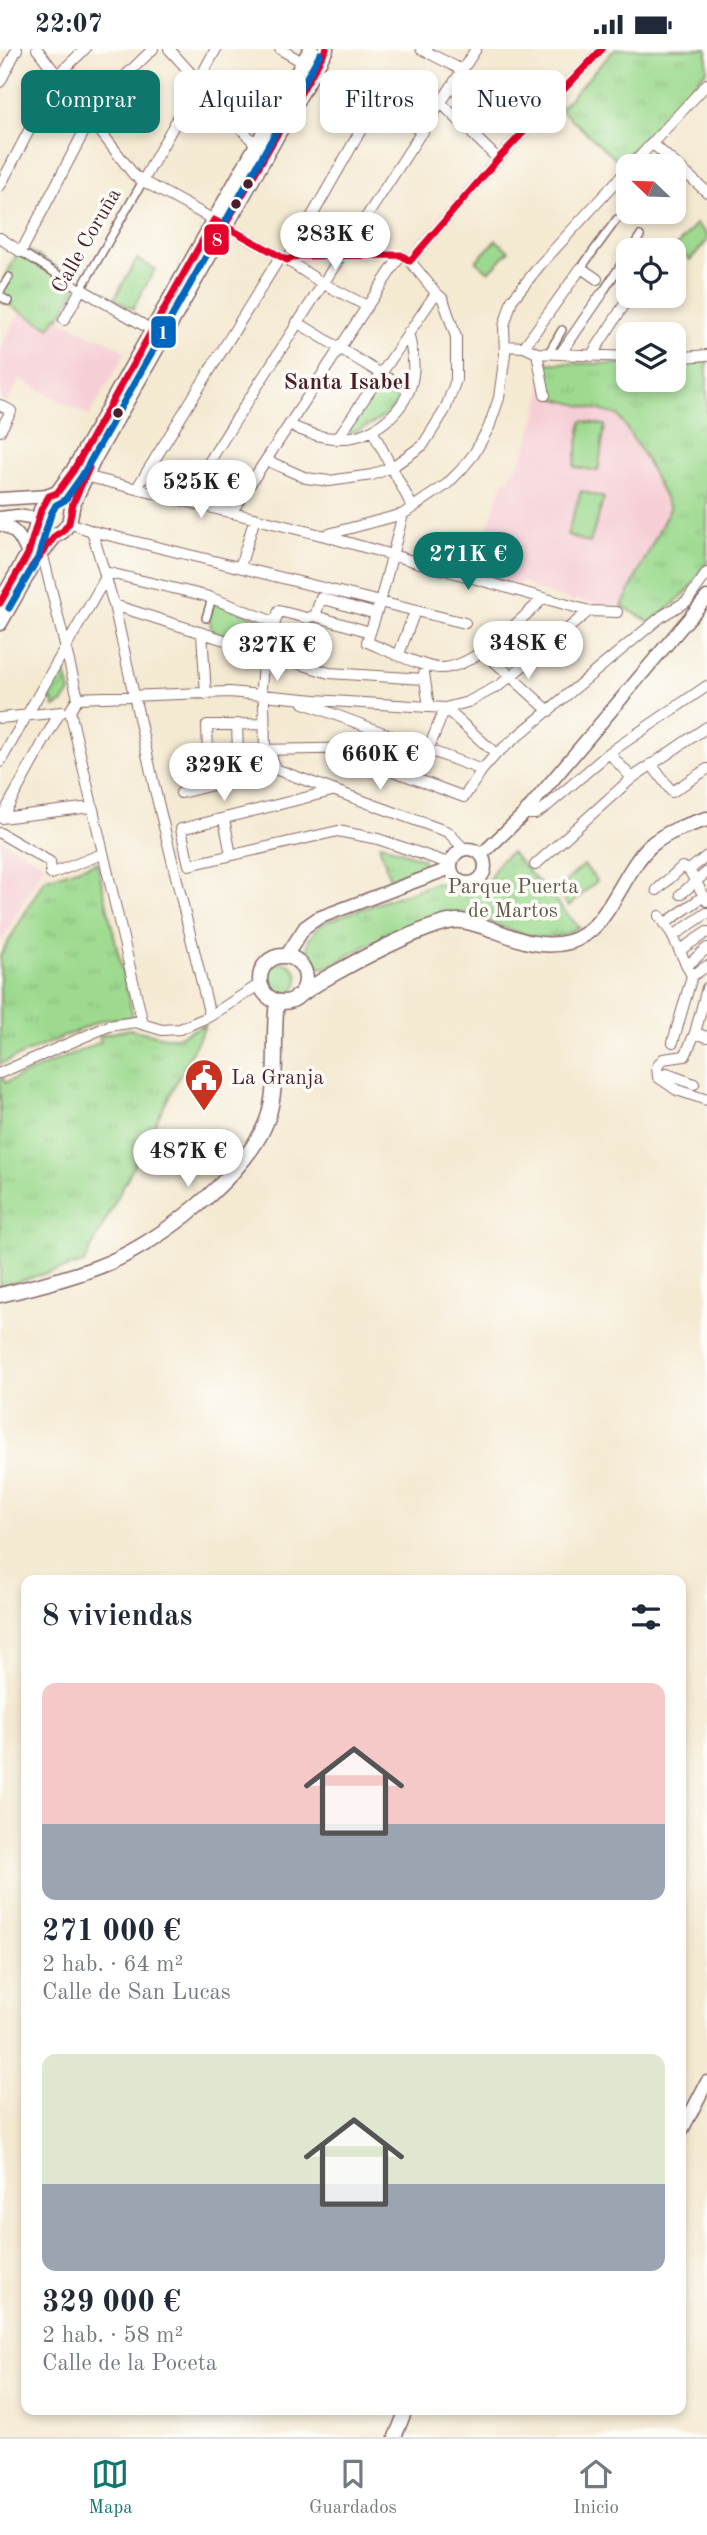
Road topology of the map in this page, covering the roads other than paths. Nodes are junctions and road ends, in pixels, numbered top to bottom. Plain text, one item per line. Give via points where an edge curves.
1 (17, 49) edge
2 (37, 49) edge
3 (85, 49) edge
4 (153, 49) edge
5 (169, 49) edge
6 (216, 49) edge
7 (280, 49) edge
8 (311, 49) edge
9 (326, 49) edge
10 (421, 49) edge
11 (476, 49) edge
12 (602, 49) edge
13 (308, 67) junction
14 (54, 70) edge
15 (63, 70) edge
16 (133, 70) edge
17 (189, 70) edge
18 (203, 70) edge
19 (462, 70) joint
20 (320, 74) edge
21 (0, 82) edge
22 (707, 84) edge
23 (452, 87) edge
24 (442, 104) junction
25 (438, 110) edge
26 (174, 122) edge
27 (28, 133) edge
28 (81, 133) edge
29 (102, 133) edge
30 (245, 133) edge
31 (358, 133) edge
32 (423, 133) edge
33 (652, 143) junction
34 (256, 145) junction
35 (641, 154) edge
36 (498, 159) junction
37 (143, 181) junction
38 (616, 181) edge
39 (0, 186) edge
40 (707, 191) edge
41 (616, 220) edge
42 (219, 223) junction
43 (0, 238) edge
44 (24, 253) junction
45 (340, 255) junction
46 (283, 258) junction
47 (406, 258) junction
48 (581, 268) junction
49 (616, 272) edge
50 (9, 277) dead end
51 (597, 279) dead end
52 (322, 283) junction
53 (81, 289) junction
54 (436, 293) junction
55 (0, 294) edge
56 (601, 296) joint
57 (8, 301) dead end
58 (367, 306) junction
59 (622, 308) edge
60 (64, 320) dead end
61 (297, 322) junction
62 (152, 330) junction
63 (562, 330) dead end
64 (408, 332) junction
65 (505, 346) junction
66 (524, 347) junction
67 (338, 349) junction
68 (542, 353) junction
69 (561, 353) junction
70 (707, 355) edge
71 (591, 356) junction
72 (616, 357) edge
73 (686, 357) edge
74 (380, 374) junction
75 (409, 391) junction
76 (545, 395) dead end
77 (0, 405) edge
78 (289, 425) junction
79 (372, 430) junction
80 (0, 431) edge
81 (337, 439) junction
82 (266, 460) junction
83 (392, 467) junction
84 (85, 476) junction
85 (138, 488) junction
86 (53, 495) junction
87 (0, 499) edge
88 (185, 500) junction
89 (73, 503) junction
90 (413, 508) junction
91 (231, 513) junction
92 (402, 514) junction
93 (0, 517) edge
94 (255, 518) junction
95 (38, 522) junction
96 (69, 523) junction
97 (0, 524) edge
98 (92, 531) junction
99 (325, 535) junction
100 (55, 536) junction
101 (35, 553) junction
102 (393, 554) junction
103 (240, 567) junction
104 (707, 573) edge
105 (105, 574) junction
106 (707, 597) edge
107 (212, 598) junction
108 (544, 599) junction
109 (380, 602) junction
110 (0, 603) edge
111 (114, 605) junction
112 (415, 611) junction
113 (589, 611) junction
114 (617, 612) dead end
115 (376, 614) junction
116 (315, 616) junction
117 (206, 618) dead end
118 (274, 622) junction
119 (0, 623) edge
120 (465, 624) dead end
121 (370, 632) junction
122 (202, 633) junction
123 (65, 647) junction
124 (484, 652) junction
125 (264, 653) junction
126 (399, 654) junction
127 (422, 663) junction
128 (511, 676) junction
129 (424, 679) junction
130 (707, 686) edge
131 (206, 694) junction
132 (263, 695) junction
133 (135, 696) junction
134 (78, 698) junction
135 (290, 698) junction
136 (429, 707) junction
137 (445, 708) junction
138 (549, 711) junction
139 (65, 712) junction
140 (26, 715) junction
141 (0, 718) edge
142 (237, 724) junction
143 (264, 724) junction
144 (707, 727) edge
145 (383, 734) junction
146 (338, 748) junction
147 (428, 750) junction
148 (267, 751) junction
149 (238, 752) junction
150 (609, 753) junction
151 (496, 754) junction
152 (0, 762) edge
153 (651, 764) junction
154 (275, 769) junction
155 (707, 769) edge
156 (482, 770) junction
157 (632, 778) junction
158 (332, 790) junction
159 (181, 793) dead end
160 (90, 807) junction
161 (524, 814) junction
162 (1, 818) edge
163 (224, 819) junction
164 (707, 819) edge
165 (0, 833) edge
166 (466, 849) junction
167 (102, 854) junction
168 (231, 855) junction
169 (481, 855) junction
170 (707, 856) edge
171 (535, 865) dead end
172 (451, 866) junction
173 (689, 870) junction
174 (707, 872) edge
175 (694, 881) junction
176 (657, 890) dead end
177 (681, 894) dead end
178 (705, 895) edge
179 (707, 913) edge
180 (707, 932) edge
181 (673, 936) junction
182 (707, 949) edge
183 (680, 950) junction
184 (286, 956) junction
185 (707, 966) edge
186 (304, 968) junction
187 (690, 970) junction
188 (335, 972) junction
189 (260, 984) junction
190 (707, 988) edge
191 (302, 994) junction
192 (277, 1002) junction
193 (210, 1016) junction
194 (143, 1024) junction
195 (695, 1033) junction
196 (707, 1037) edge
197 (673, 1042) dead end
198 (0, 1073) edge
199 (658, 1077) junction
200 (694, 1084) dead end
201 (707, 1100) edge
202 (0, 1295) edge
203 (707, 2082) edge
204 (686, 2122) edge
205 (404, 2415) edge
206 (394, 2437) edge

1 - 21 street
2 - 14 street
3 - 15 street
4 - 16 street
5 - 17 street
6 - 18 street
7 - 13 street
8 - 13 main road
9 - 13 main road
10 - 19 street
11 - 19 street
12 - 36 street
13 - 20 street
13 - 34 main road
13 - 42 main road
22 - 33 street
23 - 24 street
24 - 25 street
24 - 36 street
26 - 37 street
27 - 39 street
28 - 44 street
29 - 37 street
30 - 34 street
31 - 46 street
32 - 45 street
33 - 35 street
33 - 40 street
34 - 42 main road
36 - 47 street
37 - 42 street
37 - 53 street, Calle Coruña
38 - 65 street via 512,300 504,326
41 - 48 street
42 - 46 street
42 - 62 main road
42 - 84 main road
43 - 44 street
44 - 53 street
45 - 46 street
45 - 47 street
45 - 52 street
46 - 52 street
46 - 85 street
47 - 54 street
47 - 58 street
48 - 51 street
48 - 66 street
49 - 56 street
50 - 55 street
52 - 58 street
52 - 61 street
53 - 60 street, Calle Coruña
53 - 62 street
54 - 64 street
54 - 83 street via 443,299 456,337 456,380 445,410 423,445
55 - 57 street
56 - 69 street
58 - 67 street
59 - 71 street
61 - 67 street
61 - 88 street
62 - 86 main road via 74,471
63 - 68 street
64 - 74 street
64 - 75 street via 414,363
65 - 66 street
65 - 90 street via 499,398 474,454 446,485
66 - 68 street
67 - 74 street
67 - 78 street
68 - 69 street
68 - 76 street
69 - 71 street
70 - 73 street
71 - 72 street
74 - 75 street
74 - 81 street
75 - 79 street via 397,411
77 - 80 street via 11,411
78 - 81 street
78 - 82 street
79 - 81 street
79 - 83 street
82 - 83 street via 306,478 329,481
82 - 91 street
83 - 90 street
84 - 85 street
84 - 89 main road
85 - 88 street
86 - 87 street
86 - 89 main road via 66,496
86 - 95 main road
88 - 91 street
89 - 96 main road
90 - 92 street
91 - 94 street
92 - 99 street
92 - 102 street
93 - 95 street
94 - 99 street
94 - 103 street
95 - 100 main road via 41,532
95 - 101 main road
96 - 98 street
96 - 100 main road
97 - 101 street via 11,528
98 - 103 street
98 - 105 street
99 - 102 street
100 - 101 main road
101 - 110 main road
101 - 119 main road
101 - 123 street
102 - 108 street
102 - 109 street
103 - 109 street
104 - 138 street via 687,601
105 - 107 street
105 - 111 street
105 - 123 street
106 - 161 street
107 - 117 street
107 - 118 street
108 - 113 street
108 - 124 street
109 - 112 street
109 - 115 street
111 - 122 street
111 - 133 street
112 - 120 street
112 - 126 street
113 - 114 street
113 - 128 street
115 - 116 street via 321,598
115 - 121 street
116 - 118 street via 279,611
116 - 121 street
118 - 125 street
121 - 126 street via 367,642
122 - 125 street
122 - 131 street
123 - 134 street
123 - 140 street
124 - 127 street via 462,664 439,668
124 - 128 street
125 - 129 street via 329,673
125 - 132 street
126 - 127 street
127 - 129 street
128 - 137 street via 468,702
128 - 138 street
129 - 136 street
130 - 150 street
131 - 132 street
131 - 133 street
132 - 135 street
132 - 143 street
133 - 134 street
133 - 193 street
134 - 139 street
135 - 136 street
135 - 145 street
136 - 137 street
137 - 147 street
137 - 151 street
138 - 151 street
139 - 140 street
139 - 160 street
139 - 162 street
140 - 141 street
140 - 152 street
142 - 143 street
142 - 149 street
142 - 149 street via 207,725 208,751
143 - 148 street
144 - 153 street
145 - 146 street via 369,748
145 - 147 street
146 - 148 street
146 - 156 street via 464,797
147 - 156 street
148 - 149 street
148 - 154 street
150 - 157 street
150 - 161 street via 546,807 536,814
151 - 156 street
153 - 155 street via 672,792
153 - 157 street
154 - 158 street
154 - 159 street
157 - 171 street
158 - 163 street
158 - 166 street via 447,832
160 - 162 street
160 - 167 street
161 - 169 street
163 - 168 street
163 - 168 street via 181,829 189,865
164 - 188 main road via 678,828 650,846 592,929 569,942 528,944 458,920 430,927
165 - 167 street via 50,862 51,874
166 - 169 street
166 - 172 street via 455,855
167 - 194 street
168 - 172 street via 338,831 378,839
169 - 172 street via 484,870 473,882 461,882
170 - 173 street
172 - 184 street via 318,918 305,927
173 - 175 street
173 - 176 street via 682,867
174 - 175 street
175 - 177 street
175 - 178 street
178 - 181 street via 662,920
179 - 181 street
180 - 183 street
181 - 183 street
182 - 187 street
183 - 187 street
184 - 186 main road
184 - 189 main road via 266,964
185 - 187 street
186 - 188 main road
186 - 191 main road via 307,981
187 - 197 street
188 - 191 main road
189 - 192 main road
189 - 193 street
190 - 195 street
191 - 192 main road via 291,1002
192 - 202 main road via 269,1114 259,1139 233,1174 148,1242 100,1267
193 - 194 street via 171,1031
194 - 198 street via 109,1026
195 - 196 street
195 - 199 street via 685,1056 663,1059 657,1067
199 - 200 street via 667,1074
199 - 201 street via 677,1090
203 - 204 street
205 - 206 street

